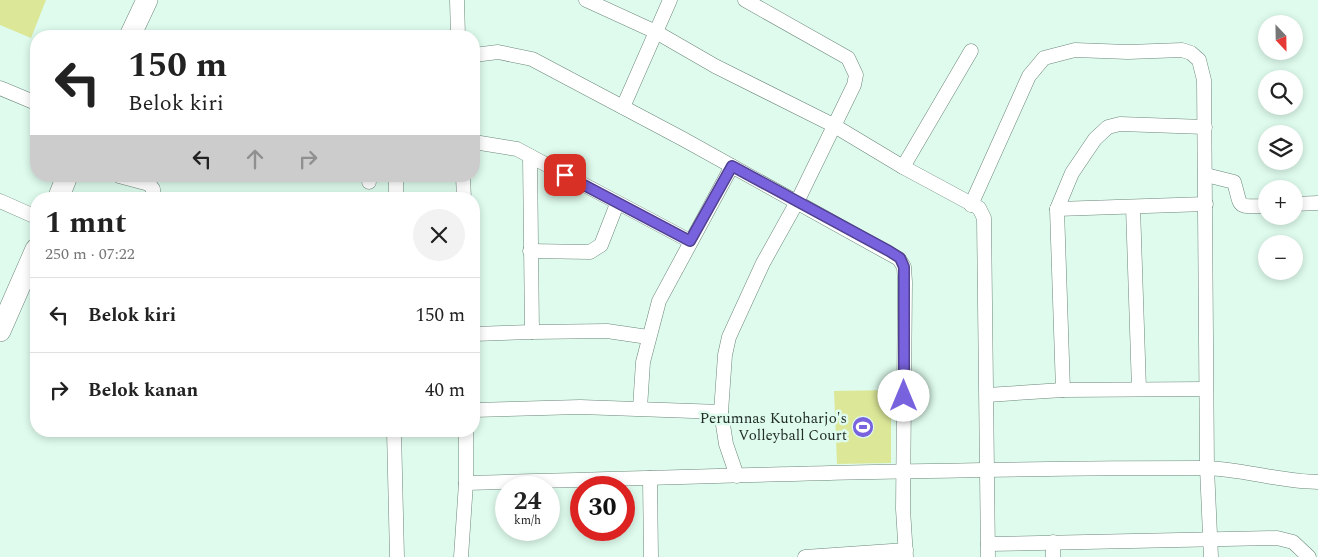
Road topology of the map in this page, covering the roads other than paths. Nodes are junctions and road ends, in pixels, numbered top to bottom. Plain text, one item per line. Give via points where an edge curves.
1 (147, 0) edge
2 (457, 0) edge
3 (586, 0) edge
4 (670, 0) edge
5 (745, 0) edge
6 (133, 30) edge
7 (458, 30) edge
8 (656, 32) junction
9 (971, 51) dead end
10 (480, 54) edge
11 (0, 88) edge
12 (30, 100) edge
13 (623, 107) junction
14 (833, 125) junction
15 (1205, 128) junction
16 (480, 143) edge
17 (530, 156) junction
18 (732, 166) junction
19 (903, 167) junction
20 (1206, 175) junction
21 (141, 182) edge
22 (153, 192) edge
23 (0, 202) edge
24 (797, 202) junction
25 (1318, 203) edge
26 (617, 204) junction
27 (1206, 204) junction
28 (1303, 204) edge
29 (971, 205) junction
30 (1258, 206) edge
31 (1133, 207) junction
32 (1056, 209) junction
33 (30, 214) edge
34 (690, 241) junction
35 (530, 251) junction
36 (30, 263) edge
37 (0, 331) edge
38 (532, 332) junction
39 (480, 334) edge
40 (648, 337) junction
41 (1206, 389) junction
42 (1063, 390) junction
43 (1139, 390) junction
44 (987, 395) junction
45 (640, 408) junction
46 (480, 410) edge
47 (721, 412) junction
48 (394, 437) edge
49 (466, 437) edge
50 (1207, 468) junction
51 (903, 471) junction
52 (988, 472) junction
53 (737, 476) junction
54 (650, 478) junction
55 (1318, 482) edge
56 (466, 483) junction
57 (1211, 539) junction
58 (1053, 542) junction
59 (988, 550) edge
60 (906, 554) edge
61 (397, 557) edge
62 (461, 557) edge
63 (651, 557) edge
64 (805, 557) edge
65 (818, 557) edge
66 (1053, 557) edge
67 (1210, 557) edge
68 (1309, 557) edge

1 - 6 main road
2 - 7 street
3 - 8 street
4 - 8 street
5 - 14 street via 848,58 856,75 854,85
8 - 13 street
8 - 14 street via 715,66
9 - 19 street
10 - 13 street via 498,52 532,59
11 - 12 street
13 - 18 street
14 - 19 street
14 - 24 street
15 - 20 street
15 - 29 street via 1203,69 1191,53 1171,49 1056,53 1044,58 1029,76
15 - 32 street via 1120,124 1108,127 1095,139 1072,173
16 - 17 street via 517,149
17 - 26 street
17 - 35 street
18 - 24 street
18 - 34 street
19 - 29 street
20 - 27 street
20 - 30 street via 1234,182 1242,205
21 - 22 street via 149,184
23 - 33 street
24 - 47 street via 729,337
24 - 51 street via 889,251 900,258 904,267
25 - 28 street
26 - 34 street
26 - 35 street via 596,250
27 - 31 street
27 - 41 street
29 - 44 street via 979,208 984,218
31 - 32 street
31 - 43 street
32 - 42 street
34 - 40 street via 659,301
35 - 38 street
36 - 37 main road
38 - 39 street
38 - 40 street via 606,331
40 - 45 street
41 - 43 street
41 - 50 street
42 - 43 street
42 - 44 street
44 - 52 street
45 - 46 street via 580,406
45 - 47 street
47 - 53 street via 726,444
48 - 61 street
49 - 56 street
50 - 52 street
50 - 55 street via 1266,478
50 - 57 street
51 - 52 street
51 - 53 street
51 - 60 street
52 - 59 street
53 - 54 street
54 - 56 street
54 - 63 street
56 - 62 street
57 - 58 street
57 - 67 street
57 - 68 street via 1276,538 1293,542
58 - 59 street
58 - 66 street
60 - 65 street
64 - 65 street

